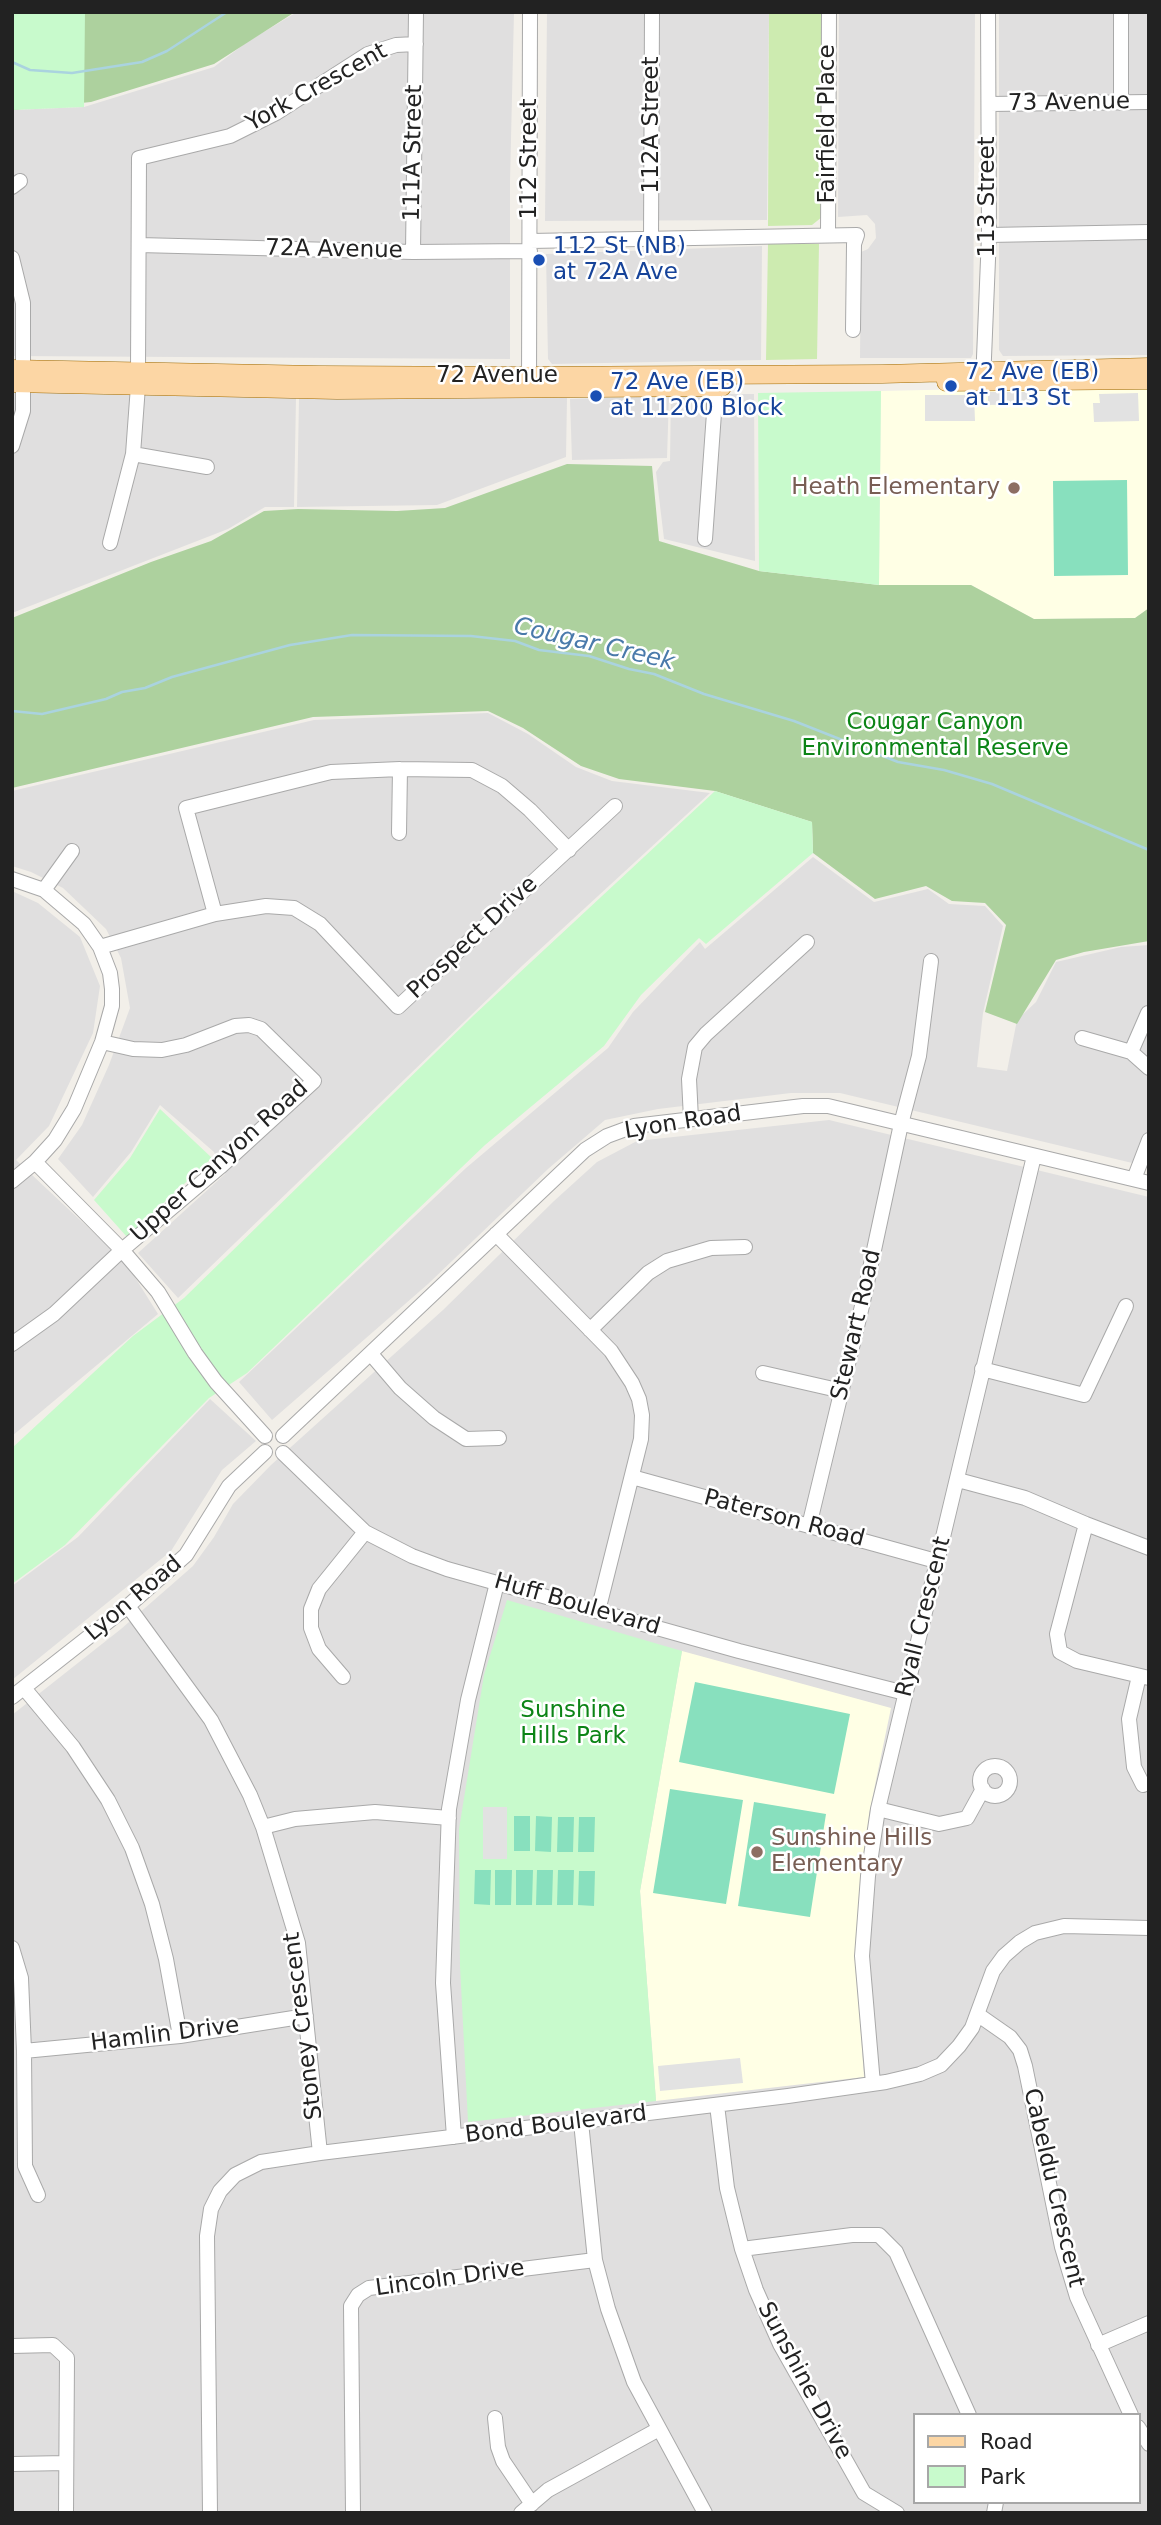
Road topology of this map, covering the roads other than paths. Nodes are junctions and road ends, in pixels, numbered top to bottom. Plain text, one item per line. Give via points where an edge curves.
1 (416, 12) edge
2 (530, 12) edge
3 (652, 12) edge
4 (829, 12) edge
5 (988, 12) edge
6 (1121, 12) edge
7 (416, 44) junction
8 (1149, 102) edge
9 (1121, 103) junction
10 (989, 104) junction
11 (1149, 232) edge
12 (828, 235) junction
13 (989, 235) junction
14 (651, 239) junction
15 (139, 245) junction
16 (530, 246) junction
17 (413, 252) junction
18 (12, 258) edge
19 (853, 330) dead end
20 (1149, 368) edge
21 (18, 376) edge
22 (983, 376) junction
23 (138, 378) junction
24 (1149, 380) edge
25 (529, 383) junction
26 (714, 387) junction
27 (12, 446) edge
28 (134, 454) junction
29 (207, 467) dead end
30 (705, 539) dead end
31 (110, 544) dead end
32 (400, 769) junction
33 (615, 806) dead end
34 (400, 834) dead end
35 (569, 850) junction
36 (72, 851) dead end
37 (12, 879) edge
38 (44, 890) junction
39 (215, 914) junction
40 (807, 942) dead end
41 (100, 947) junction
42 (931, 961) dead end
43 (1148, 1013) edge
44 (1082, 1038) dead end
45 (102, 1042) junction
46 (1131, 1052) junction
47 (1149, 1068) edge
48 (691, 1119) junction
49 (901, 1124) junction
50 (1149, 1140) edge
51 (1034, 1156) junction
52 (36, 1161) junction
53 (1134, 1179) junction
54 (12, 1181) edge
55 (1149, 1182) edge
56 (496, 1234) junction
57 (745, 1247) dead end
58 (122, 1250) junction
59 (1126, 1306) dead end
60 (590, 1329) junction
61 (12, 1344) edge
62 (371, 1354) junction
63 (982, 1369) junction
64 (763, 1373) dead end
65 (842, 1391) junction
66 (265, 1436) junction
67 (283, 1436) junction
68 (499, 1438) dead end
69 (265, 1452) junction
70 (283, 1453) junction
71 (632, 1477) junction
72 (958, 1480) junction
73 (1086, 1524) junction
74 (809, 1526) junction
75 (365, 1532) junction
76 (1149, 1548) edge
77 (936, 1561) junction
78 (497, 1583) junction
79 (128, 1606) junction
80 (598, 1611) junction
81 (343, 1676) dead end
82 (1144, 1677) edge
83 (18, 1693) edge
84 (905, 1693) junction
85 (1143, 1785) dead end
86 (983, 1789) dead end
87 (878, 1810) junction
88 (449, 1818) junction
89 (263, 1827) junction
90 (1149, 1928) edge
91 (12, 1948) edge
92 (977, 2014) junction
93 (306, 2016) junction
94 (180, 2036) junction
95 (24, 2051) junction
96 (873, 2084) junction
97 (717, 2105) junction
98 (581, 2122) junction
99 (454, 2137) junction
100 (320, 2153) junction
101 (38, 2196) dead end
102 (743, 2249) junction
103 (595, 2260) junction
104 (1149, 2323) edge
105 (1098, 2345) junction
106 (12, 2346) edge
107 (968, 2413) edge
108 (1130, 2413) edge
109 (495, 2417) dead end
110 (659, 2429) junction
111 (66, 2463) junction
112 (12, 2464) edge
113 (526, 2508) edge
114 (66, 2513) edge
115 (210, 2513) edge
116 (353, 2513) edge
117 (705, 2513) edge
118 (897, 2513) edge

1 - 7 street, 111A Street
2 - 16 street, 112 Street
3 - 14 street, 112A Street
4 - 12 street, Fairfield Place
5 - 10 street, 113 Street
6 - 9 street
7 - 15 street, York Crescent via 396,44 368,54 276,113 230,136 139,158
7 - 17 street, 111A Street
8 - 9 street, 73 Avenue
9 - 10 street, 73 Avenue
10 - 13 street, 113 Street
11 - 13 street
12 - 14 street, 72A Avenue
12 - 19 street, 72A Avenue via 857,235
13 - 22 street, 113 Street
14 - 16 street, 72A Avenue
15 - 17 street, 72A Avenue
15 - 23 street, York Crescent
16 - 17 street, 72A Avenue
16 - 25 street, 112 Street
18 - 21 street via 23,303
20 - 22 main road, 72 Avenue
21 - 23 main road, 72 Avenue
21 - 27 street via 23,411
22 - 24 main road, 72 Avenue
22 - 25 main road, 72 Avenue via 881,373
22 - 26 main road, 72 Avenue
23 - 25 main road, 72 Avenue via 320,376
23 - 28 street, York Crescent
25 - 26 main road, 72 Avenue
26 - 30 street
28 - 29 street
28 - 31 street, York Crescent
32 - 34 street
32 - 35 street via 476,772 502,786
32 - 39 street via 331,772 186,808
33 - 35 street, Prospect Drive
35 - 39 street, Prospect Drive via 398,1007 320,924 294,908 266,906
36 - 38 street
37 - 38 street
38 - 41 street via 84,924
39 - 41 street, Prospect Drive
40 - 48 street via 695,1047 689,1079
41 - 45 street via 112,989
42 - 49 street, Stewart Road via 919,1056
43 - 46 street
44 - 46 street
45 - 52 street via 74,1109
45 - 58 street, Upper Canyon Road via 162,1050 249,1025 261,1029 314,1081
46 - 47 street
48 - 49 street, Lyon Road via 828,1106
48 - 56 street, Lyon Road via 634,1126 607,1136 585,1150
49 - 51 street, Lyon Road
49 - 65 street, Stewart Road
50 - 53 street
51 - 53 street, Lyon Road
51 - 63 street, Ryall Crescent
52 - 54 street
52 - 58 street
53 - 55 street, Lyon Road
56 - 60 street
56 - 62 street, Lyon Road
57 - 60 street via 711,1248 667,1261 648,1273
58 - 61 street, Upper Canyon Road via 54,1314
58 - 66 street via 158,1292 216,1382
59 - 63 street via 1084,1395
60 - 71 street via 611,1351 639,1399 641,1439
62 - 67 street, Lyon Road
62 - 68 street via 400,1388 466,1439
63 - 72 street, Ryall Crescent
64 - 65 street
65 - 74 street, Stewart Road
66 - 67 street via 275,1431
66 - 69 street via 261,1445
67 - 70 street
69 - 70 street
69 - 79 street, Lyon Road via 229,1486 186,1555
70 - 75 street, Huff Boulevard
71 - 74 street, Paterson Road
71 - 80 street
72 - 73 street via 1025,1498
72 - 77 street, Ryall Crescent
73 - 76 street
73 - 82 street via 1057,1634 1060,1653
74 - 77 street, Paterson Road
75 - 78 street, Huff Boulevard via 412,1556
75 - 81 street via 318,1589 311,1609 311,1628 319,1648
77 - 84 street, Ryall Crescent
78 - 80 street, Huff Boulevard
78 - 88 street via 468,1700
79 - 83 street, Lyon Road
79 - 89 street, Stoney Crescent via 211,1720
80 - 84 street, Huff Boulevard
82 - 85 street via 1129,1719 1134,1767
83 - 94 street via 73,1747 132,1848 152,1904
84 - 87 street, Ryall Crescent
86 - 87 street via 967,1818 939,1824
87 - 96 street, Ryall Crescent via 862,1956
88 - 89 street via 375,1812 295,1819
88 - 99 street via 443,1983
89 - 93 street, Stoney Crescent via 298,1943
90 - 92 street, Bond Boulevard via 1064,1926 1035,1933 1004,1956 993,1971
91 - 95 street via 21,1978
92 - 96 street, Bond Boulevard via 972,2028 941,2065
92 - 105 street, Cabeldu Crescent via 1010,2037 1020,2050 1062,2247
93 - 94 street, Hamlin Drive
93 - 100 street, Stoney Crescent
94 - 95 street, Hamlin Drive
95 - 101 street via 26,2166
96 - 97 street, Bond Boulevard
97 - 98 street, Bond Boulevard
97 - 102 street, Sunshine Drive via 727,2188
98 - 99 street, Bond Boulevard
98 - 103 street
99 - 100 street, Bond Boulevard
100 - 115 street, Bond Boulevard via 261,2162 235,2175 220,2190 212,2208 207,2236
102 - 107 street via 879,2235 896,2252
102 - 118 street, Sunshine Drive via 780,2344 864,2493
103 - 110 street via 634,2382
103 - 116 street, Lincoln Drive via 369,2288 358,2295 351,2306
104 - 105 street
105 - 108 street, Cabeldu Crescent
106 - 111 street via 53,2345 67,2358
109 - 113 street via 498,2448
110 - 113 street via 548,2490
110 - 117 street
111 - 112 street
111 - 114 street

